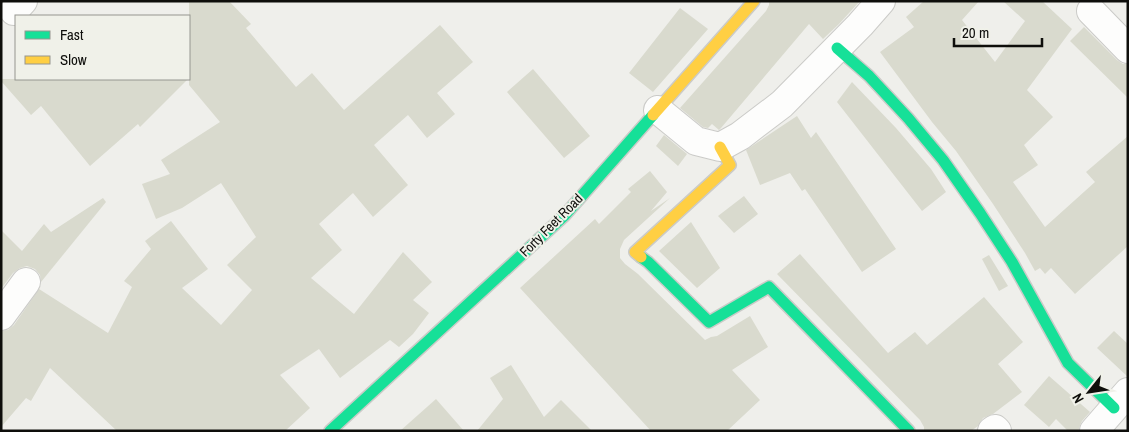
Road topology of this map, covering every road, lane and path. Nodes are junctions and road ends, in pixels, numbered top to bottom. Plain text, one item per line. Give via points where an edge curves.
1 (754, 1) edge
2 (881, 1) edge
3 (1092, 11) dead end
4 (837, 48) junction
5 (1128, 49) edge
6 (658, 110) junction
7 (720, 147) junction
8 (26, 282) dead end
9 (1, 316) edge
10 (1121, 400) edge
11 (330, 431) edge
12 (909, 431) edge
13 (992, 431) edge
14 (997, 431) edge
15 (1094, 431) edge

1 - 6 street, Forty Feet Road
2 - 4 street
3 - 5 street
4 - 7 street via 782,104
4 - 10 street via 869,76 943,160 1012,262 1068,363
6 - 7 street via 696,141
6 - 11 street, Forty Feet Road via 564,216
7 - 12 street via 730,165 635,252 709,322 769,287
8 - 9 street
10 - 15 street
13 - 14 street

